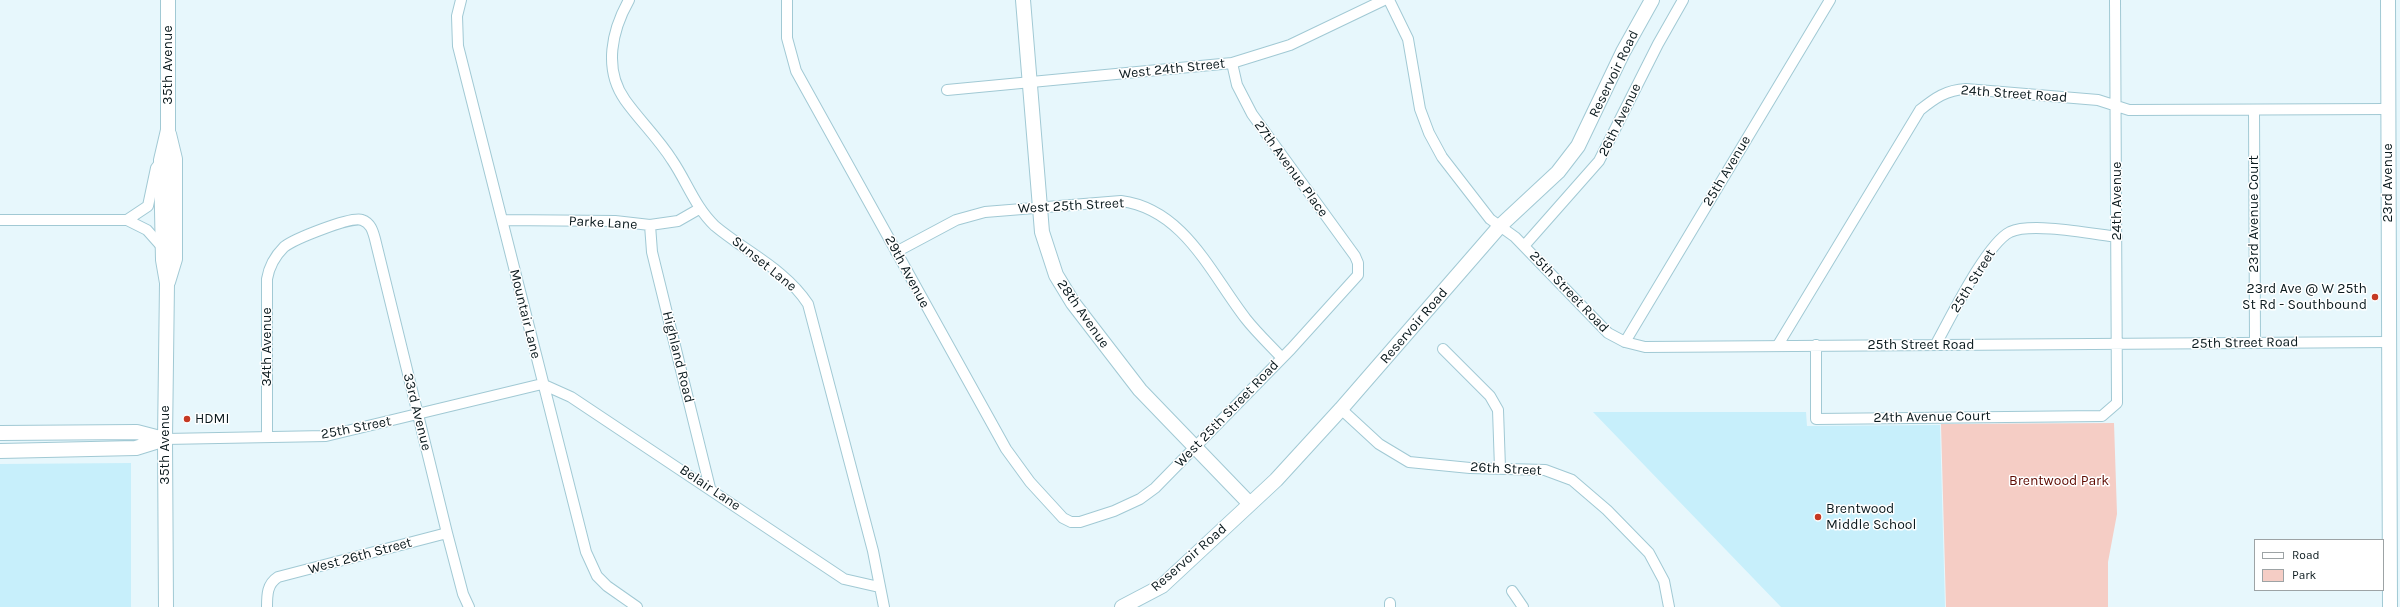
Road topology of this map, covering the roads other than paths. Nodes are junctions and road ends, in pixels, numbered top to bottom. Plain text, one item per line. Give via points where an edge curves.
1 (168, 0) edge
2 (461, 0) edge
3 (629, 0) edge
4 (787, 0) edge
5 (1023, 0) edge
6 (1384, 0) edge
7 (1389, 0) edge
8 (1652, 0) edge
9 (1683, 0) edge
10 (1830, 0) edge
11 (2116, 0) edge
12 (2388, 0) edge
13 (1232, 63) junction
14 (1030, 83) junction
15 (948, 90) dead end
16 (2116, 106) junction
17 (2387, 109) junction
18 (2254, 110) junction
19 (168, 130) junction
20 (161, 160) junction
21 (2394, 199) edge
22 (1040, 207) junction
23 (699, 209) junction
24 (0, 220) edge
25 (127, 220) junction
26 (502, 220) junction
27 (650, 226) junction
28 (1500, 226) junction
29 (2117, 237) junction
30 (1524, 246) junction
31 (163, 248) junction
32 (896, 252) junction
33 (274, 258) joint
34 (1359, 271) joint
35 (167, 283) junction
36 (1625, 342) junction
37 (2255, 342) junction
38 (2389, 342) junction
39 (1936, 344) junction
40 (2117, 344) junction
41 (1778, 345) junction
42 (1816, 345) junction
43 (1444, 349) dead end
44 (1282, 358) junction
45 (542, 384) junction
46 (2117, 403) joint
47 (1341, 409) junction
48 (418, 414) junction
49 (0, 433) edge
50 (267, 437) junction
51 (165, 439) junction
52 (1194, 447) junction
53 (0, 451) edge
54 (1500, 468) junction
55 (710, 488) junction
56 (1250, 504) junction
57 (1071, 522) joint
58 (447, 533) junction
59 (879, 587) junction
60 (1512, 591) dead end
61 (166, 607) edge
62 (267, 607) edge
63 (469, 607) edge
64 (637, 607) edge
65 (884, 607) edge
66 (1122, 607) edge
67 (1523, 607) edge
68 (1669, 607) edge
69 (2390, 607) edge

1 - 19 street, 35th Avenue
2 - 26 street, Mountair Lane via 457,16 458,46
3 - 23 street, Sunset Lane via 620,15 612,41 613,70 618,86 624,100 671,158
4 - 32 street, 29th Avenue via 787,38 796,71
5 - 14 street, 28th Avenue
6 - 13 street, West 24th Street via 1290,45
7 - 28 street, 25th Street Road via 1408,39 1420,109 1429,133 1442,157 1490,219
8 - 28 street, Reservoir Road via 1623,52 1578,146 1558,172
9 - 30 street, 26th Avenue via 1599,161
10 - 36 street, 25th Avenue
11 - 16 street, 24th Avenue
12 - 17 street, 23rd Avenue
13 - 14 street, West 24th Street
13 - 34 street, 27th Avenue Place via 1237,86 1252,114 1355,256
14 - 15 street, West 24th Street
14 - 22 street, 28th Avenue
16 - 18 street, 24th Street Road via 2129,110
16 - 29 street, 24th Avenue
16 - 41 street, 24th Street Road via 2098,100 1966,89 1946,92 1933,99 1920,110
17 - 18 street, 24th Street Road
17 - 21 street, 23rd Avenue
18 - 37 street, 23rd Avenue Court
19 - 20 street, 35th Avenue
19 - 35 street, 35th Avenue via 175,159 175,259
20 - 25 street via 156,168 148,206
20 - 31 street, 35th Avenue
21 - 38 street, 23rd Avenue
22 - 32 street, West 25th Street via 985,212 962,217
22 - 44 street, West 25th Street via 1121,202 1140,205 1158,213 1188,240 1247,320
22 - 52 street, 28th Avenue via 1042,232 1048,256 1064,291 1140,390
23 - 27 street, Parke Lane via 678,221
23 - 59 street, Sunset Lane via 716,226 784,277 808,304 873,551
24 - 25 street
25 - 31 street via 147,230
26 - 27 street, Parke Lane via 615,221
26 - 45 street, Mountair Lane
27 - 55 street, Highland Road via 652,252
28 - 30 street, 25th Street Road
28 - 47 street, Reservoir Road
29 - 39 street, 25th Street via 2038,229 2010,232 1987,256
29 - 40 street, 24th Avenue
30 - 36 street, 25th Street Road via 1608,333
31 - 35 street, 35th Avenue
32 - 57 street, 29th Avenue via 1006,449 1051,506
33 - 48 street, 33rd Avenue via 293,242 343,222 363,220 370,226
33 - 50 street, 34th Avenue via 266,279
34 - 44 street, West 25th Street Road
35 - 51 street, 35th Avenue
36 - 41 street, 25th Street Road via 1645,346
37 - 38 street, 25th Street Road
37 - 40 street, 25th Street Road
38 - 69 street, 23rd Avenue
39 - 40 street, 25th Street Road
39 - 42 street, 25th Street Road
40 - 46 street, 24th Avenue
41 - 42 street, 25th Street Road
42 - 46 street, 24th Avenue Court via 1816,419 2102,416
43 - 54 street via 1490,396 1498,410
44 - 52 street, West 25th Street Road
45 - 48 street, 25th Street
45 - 55 street, Belair Lane via 571,397
45 - 64 street, Mountair Lane via 586,552 597,576
47 - 54 street, 26th Street via 1380,444 1409,462 1420,465
47 - 56 street, Reservoir Road via 1276,480
48 - 50 street, 25th Street via 326,436
48 - 58 street, 33rd Avenue
49 - 51 street, 25th Street via 137,432
50 - 51 street, 25th Street
51 - 53 street, 25th Street via 136,448
51 - 61 street, 35th Avenue
52 - 56 street, 28th Avenue
52 - 57 street, West 25th Street Road via 1155,488 1140,499 1091,519
54 - 68 street, 26th Street via 1545,470 1572,480 1585,489 1649,553 1664,581
55 - 59 street, Belair Lane via 844,579
56 - 66 street, Reservoir Road via 1162,586
58 - 62 street, West 26th Street via 273,580 267,592
58 - 63 street, 33rd Avenue via 463,594
59 - 65 street, Sunset Lane
60 - 67 street

